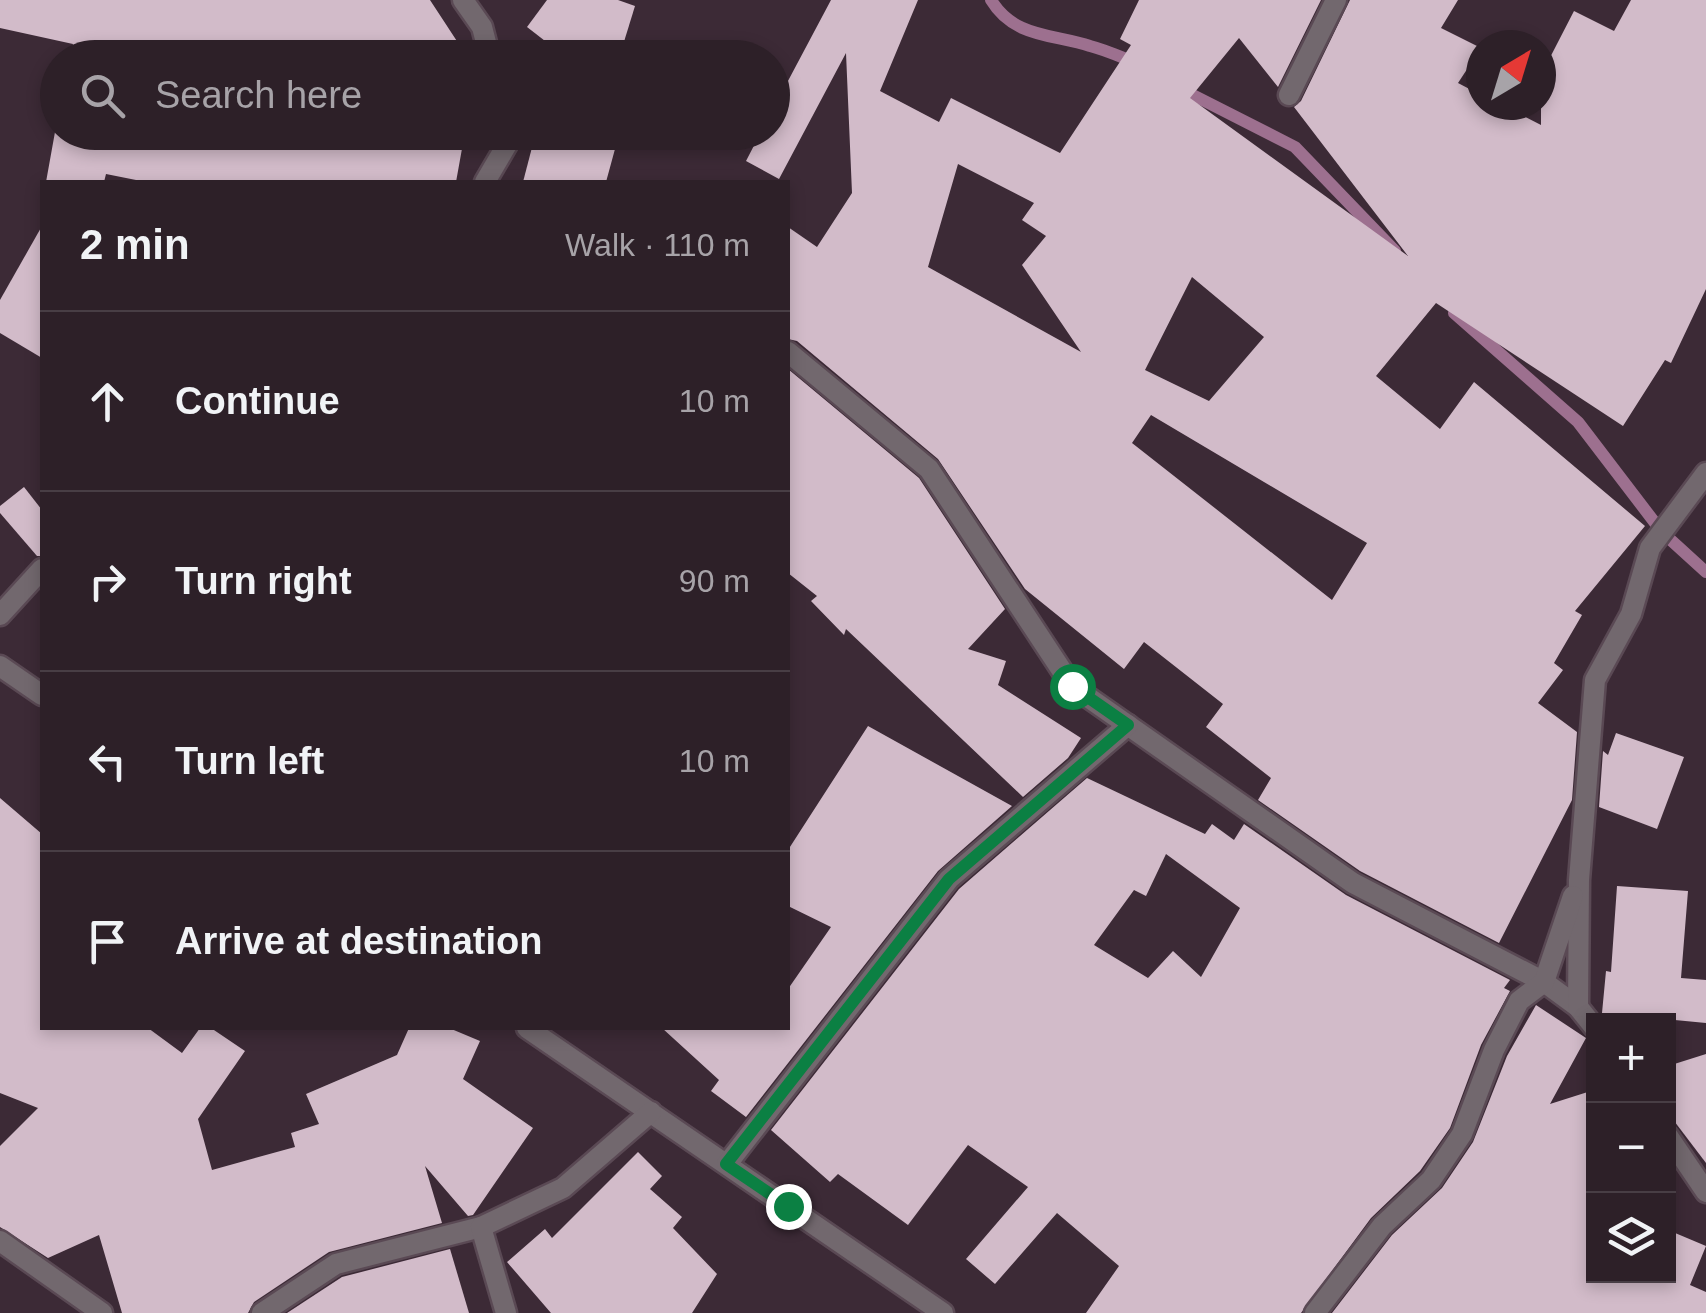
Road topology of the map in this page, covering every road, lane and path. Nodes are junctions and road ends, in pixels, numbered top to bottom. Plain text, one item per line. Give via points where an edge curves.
1 (463, 0) edge
2 (1336, 0) edge
3 (485, 40) edge
4 (1290, 94) dead end
5 (505, 150) edge
6 (487, 180) edge
7 (790, 354) edge
8 (1706, 473) edge
9 (40, 571) edge
10 (0, 615) edge
11 (0, 666) edge
12 (40, 695) edge
13 (1128, 725) junction
14 (1578, 880) junction
15 (1544, 982) junction
16 (1578, 1007) junction
17 (1586, 1018) edge
18 (531, 1030) edge
19 (651, 1112) junction
20 (1676, 1148) edge
21 (726, 1164) junction
22 (1706, 1192) edge
23 (481, 1226) junction
24 (0, 1241) edge
25 (102, 1313) edge
26 (262, 1313) edge
27 (506, 1313) edge
28 (943, 1313) edge
29 (1314, 1313) edge

1 - 3 street
2 - 4 street
5 - 6 street
7 - 13 street via 929,469 1072,686
8 - 14 street via 1650,548 1630,614 1595,680
9 - 10 street
11 - 12 street
13 - 15 street via 1353,883
13 - 21 street via 949,879
14 - 15 street
14 - 16 street
15 - 16 street
15 - 29 street via 1519,1001 1462,1134 1431,1180 1382,1226
16 - 17 street
18 - 19 street
19 - 21 street
19 - 23 street via 563,1188
20 - 22 street
21 - 28 street
23 - 26 street via 336,1264
23 - 27 street
24 - 25 street

